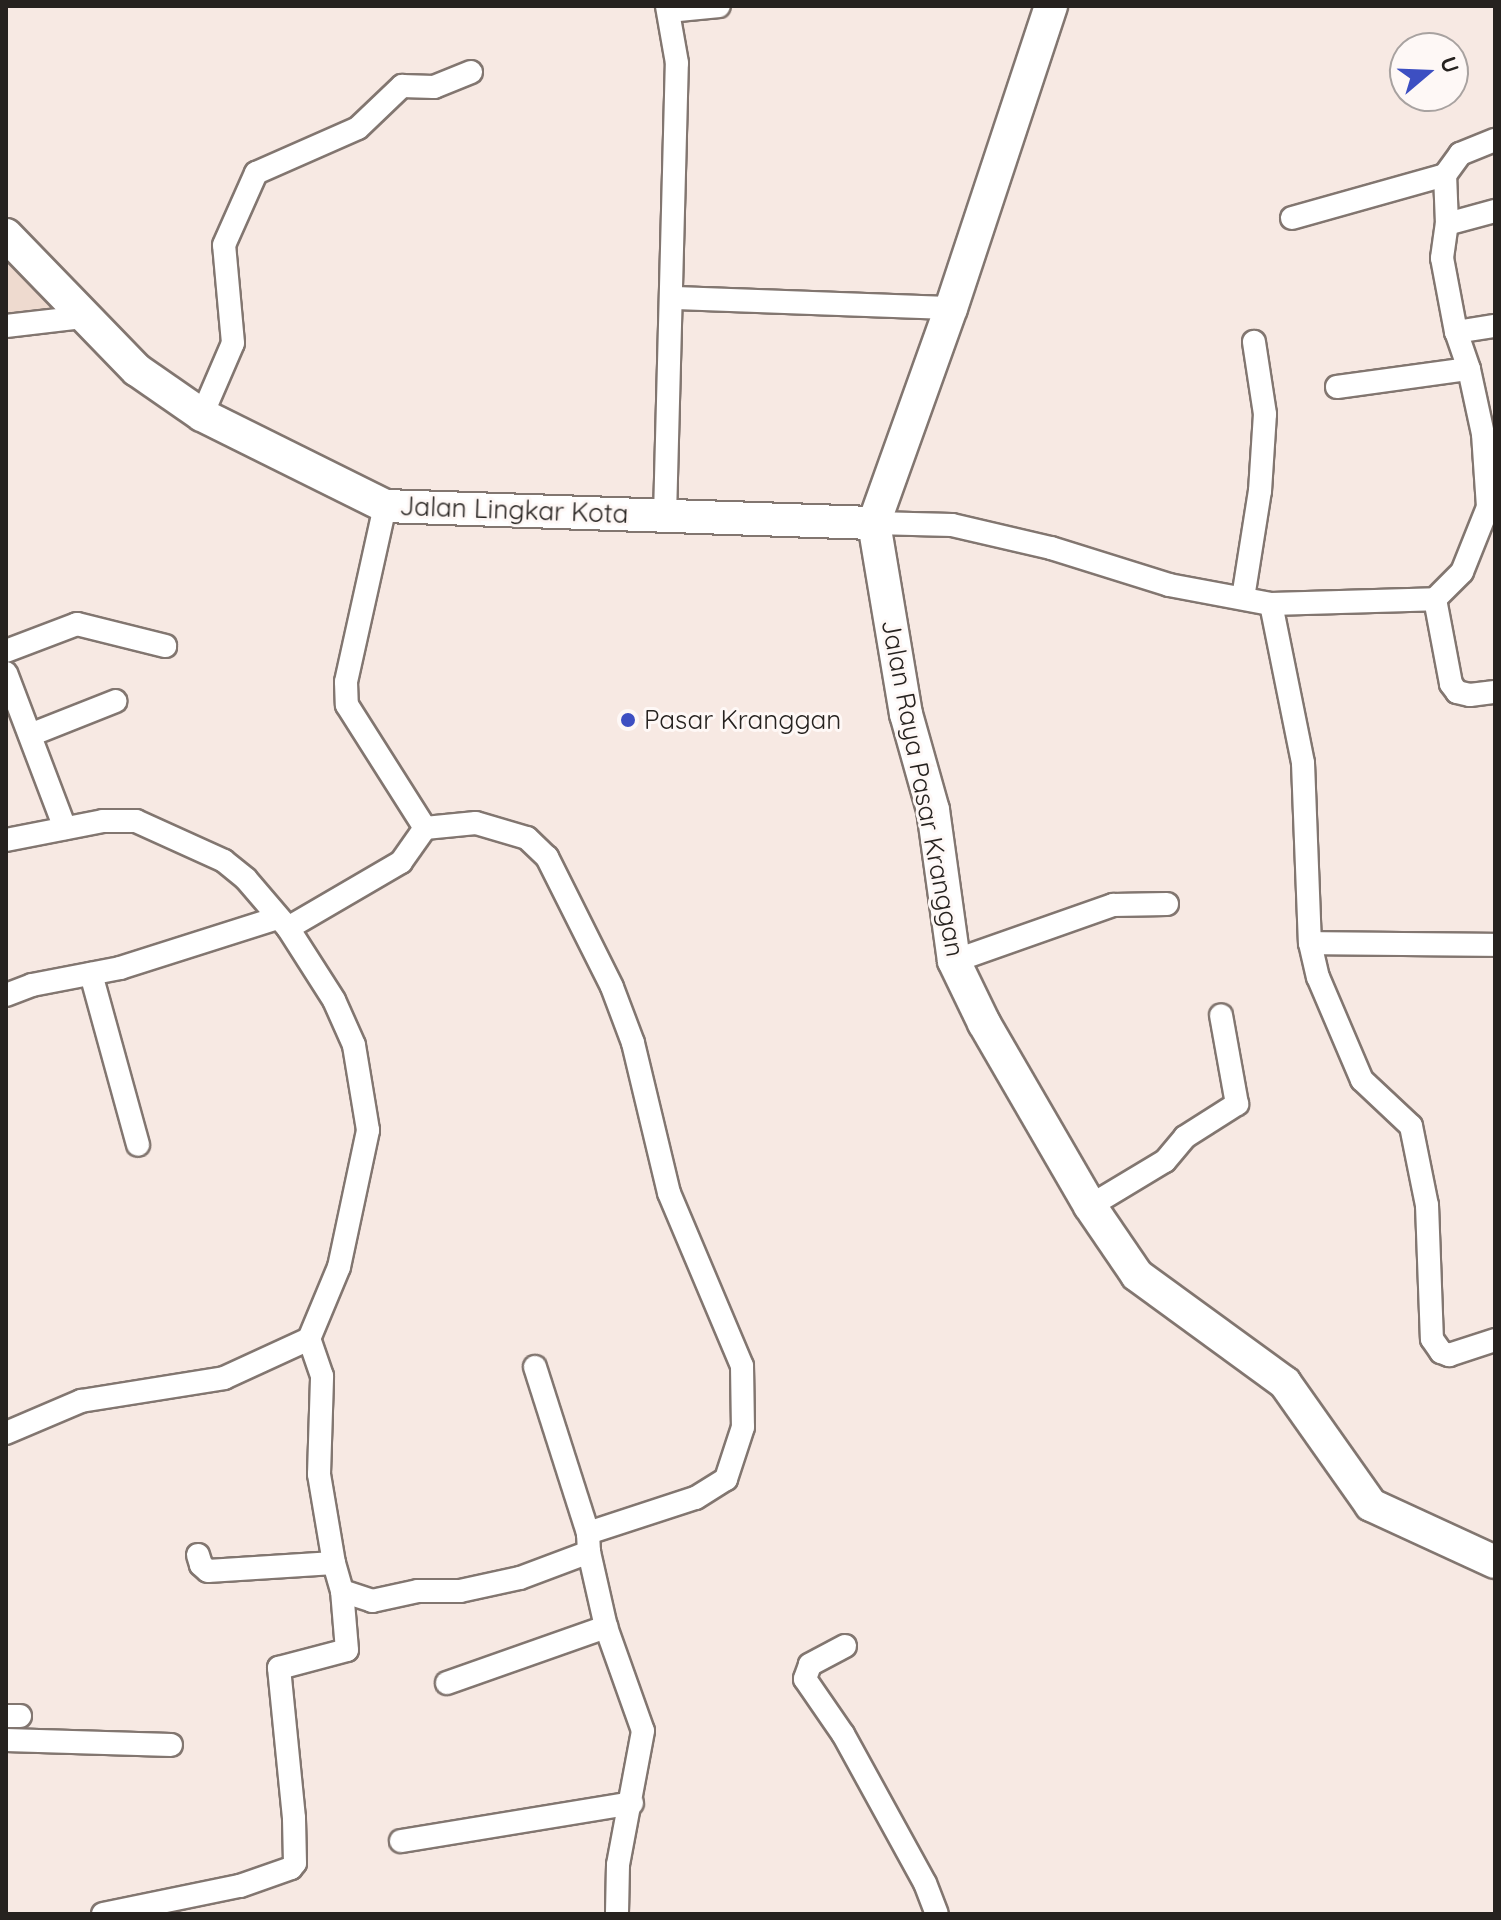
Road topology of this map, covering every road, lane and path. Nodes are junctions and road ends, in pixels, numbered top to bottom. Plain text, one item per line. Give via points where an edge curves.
1 (719, 6) edge
2 (1051, 6) edge
3 (668, 9) edge
4 (471, 72) dead end
5 (1495, 140) edge
6 (1445, 175) junction
7 (1495, 211) edge
8 (1292, 218) dead end
9 (1447, 224) junction
10 (6, 235) edge
11 (673, 298) junction
12 (951, 308) junction
13 (84, 317) junction
14 (6, 326) edge
15 (1495, 326) edge
16 (1456, 332) junction
17 (1254, 342) dead end
18 (1469, 369) junction
19 (1337, 387) dead end
20 (202, 415) junction
21 (1489, 434) edge
22 (385, 506) junction
23 (665, 516) junction
24 (874, 523) junction
25 (1243, 598) junction
26 (1435, 599) junction
27 (1271, 604) junction
28 (165, 646) dead end
29 (6, 651) edge
30 (6, 673) edge
31 (1495, 692) edge
32 (116, 701) dead end
33 (30, 735) junction
34 (65, 828) junction
35 (425, 828) junction
36 (6, 840) edge
37 (1167, 904) dead end
38 (283, 923) junction
39 (1310, 943) junction
40 (1495, 945) edge
41 (954, 961) junction
42 (91, 974) junction
43 (6, 995) edge
44 (1221, 1015) dead end
45 (138, 1145) dead end
46 (1090, 1206) junction
47 (309, 1339) junction
48 (1495, 1340) edge
49 (535, 1367) dead end
50 (6, 1433) edge
51 (588, 1543) junction
52 (198, 1555) dead end
53 (1495, 1562) edge
54 (334, 1563) junction
55 (342, 1591) junction
56 (606, 1627) junction
57 (845, 1646) dead end
58 (447, 1683) dead end
59 (6, 1740) edge
60 (171, 1745) dead end
61 (632, 1803) junction
62 (401, 1841) dead end
63 (103, 1914) edge
64 (617, 1914) edge
65 (937, 1914) edge

1 - 3 street
2 - 12 main road, Jalan Raya Pasar Kranggan
3 - 11 street via 677,63
4 - 20 street via 434,87 402,86 358,128 256,173 224,245 233,343
5 - 6 street via 1460,154
6 - 8 street
6 - 9 street
7 - 9 street
9 - 16 street via 1442,258
10 - 13 main road, Jalan Lingkar Kota
11 - 12 street
11 - 23 street
12 - 24 main road, Jalan Raya Pasar Kranggan
13 - 14 street
13 - 20 main road, Jalan Lingkar Kota via 137,370
15 - 16 street
16 - 18 street
17 - 25 street via 1265,414 1260,491
18 - 19 street
18 - 21 street
20 - 22 main road, Jalan Lingkar Kota
21 - 26 street via 1488,507 1462,572
22 - 23 main road, Jalan Lingkar Kota
22 - 35 street via 346,682 347,705
23 - 24 main road, Jalan Lingkar Kota
24 - 25 street via 952,525 1051,548 1169,585
24 - 41 main road, Jalan Raya Pasar Kranggan via 906,714 933,810
25 - 27 street
26 - 27 street
26 - 31 street via 1451,684 1470,695
27 - 39 street via 1303,763
28 - 29 street via 77,624
30 - 33 street
32 - 33 street
33 - 34 street
34 - 36 street
34 - 38 street via 136,821 224,861
35 - 38 street via 401,862
35 - 51 street via 476,823 527,838 547,857 612,987 633,1043 669,1193 742,1366 743,1427 726,1479 695,1498
37 - 41 street via 1113,905
38 - 42 street
38 - 47 street via 334,1000 354,1045 368,1130 339,1267
39 - 40 street
39 - 48 street via 1318,977 1362,1080 1411,1126 1427,1205 1432,1339 1449,1355
41 - 46 main road, Jalan Raya Pasar Kranggan
42 - 43 street
42 - 45 street
44 - 46 street via 1237,1104 1185,1137 1165,1161
46 - 53 main road, Jalan Raya Pasar Kranggan via 1137,1275 1285,1383 1371,1505
47 - 50 street via 224,1378 81,1401
47 - 54 street via 322,1376 319,1474
49 - 51 street
51 - 55 street via 520,1578 460,1591 418,1591 372,1601
51 - 56 street
52 - 54 street via 208,1571
54 - 55 street
55 - 63 street via 347,1650 279,1668 295,1863 240,1886
56 - 58 street
56 - 61 street via 643,1731
57 - 65 street via 810,1665 805,1679 843,1734
59 - 60 street
61 - 62 street
61 - 64 street via 618,1865

